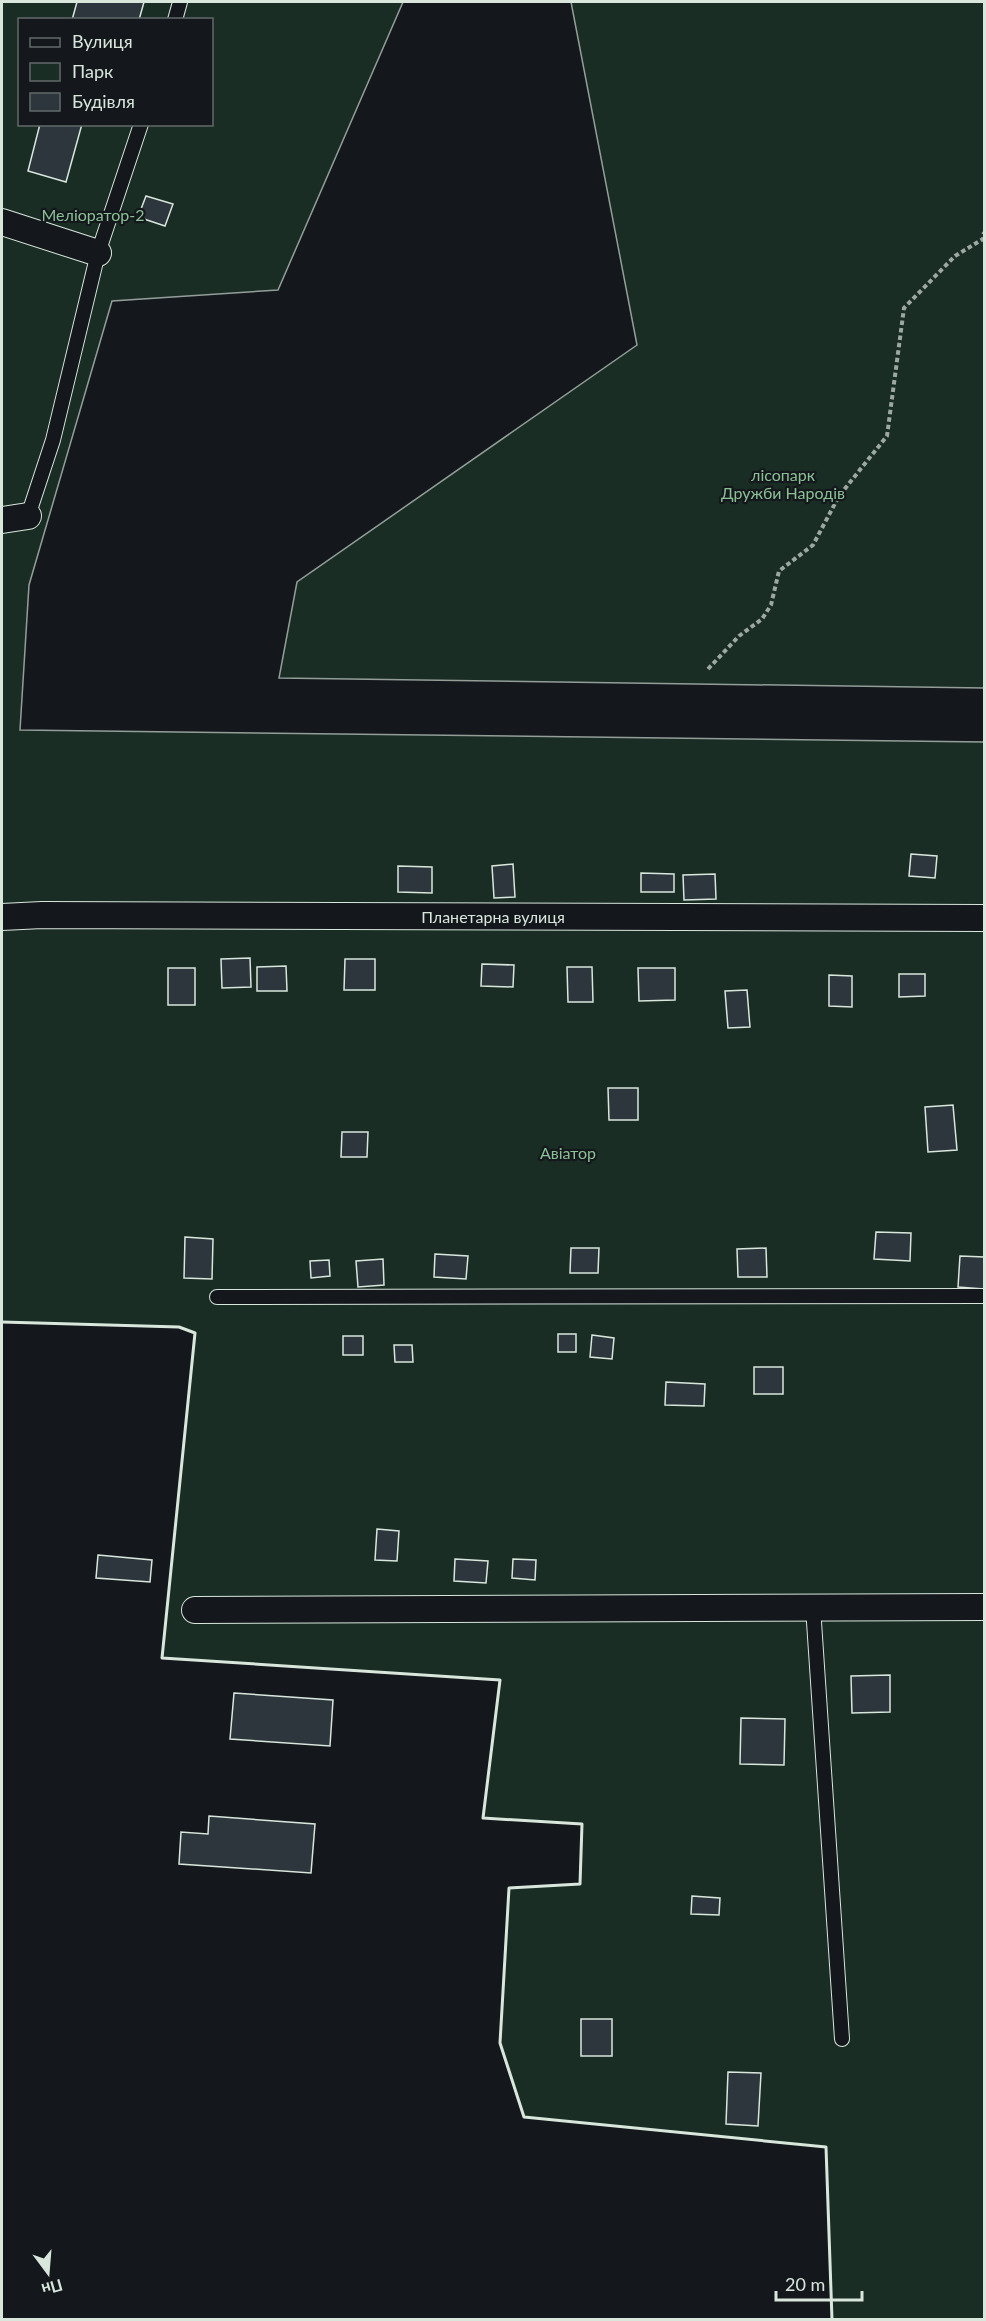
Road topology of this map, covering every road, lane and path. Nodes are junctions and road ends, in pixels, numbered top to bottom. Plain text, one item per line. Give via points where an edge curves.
1 (180, 2) edge
2 (176, 18) edge
3 (140, 126) edge
4 (2, 222) edge
5 (984, 232) edge
6 (984, 239) edge
7 (98, 253) junction
8 (28, 516) joint
9 (2, 520) edge
10 (708, 669) dead end
11 (2, 917) edge
12 (984, 918) edge
13 (984, 1296) edge
14 (217, 1297) dead end
15 (813, 1607) junction
16 (984, 1607) edge
17 (195, 1610) dead end
18 (842, 2039) dead end

1 - 2 lane
3 - 7 lane
4 - 7 street
5 - 6 path
6 - 10 path via 955,256 903,308 887,436 839,496 813,545 779,571 771,605 762,619 739,636
7 - 8 lane via 53,440
8 - 9 street
11 - 12 street, Планетарна вулиця
13 - 14 lane
15 - 16 street
15 - 17 street
15 - 18 lane

